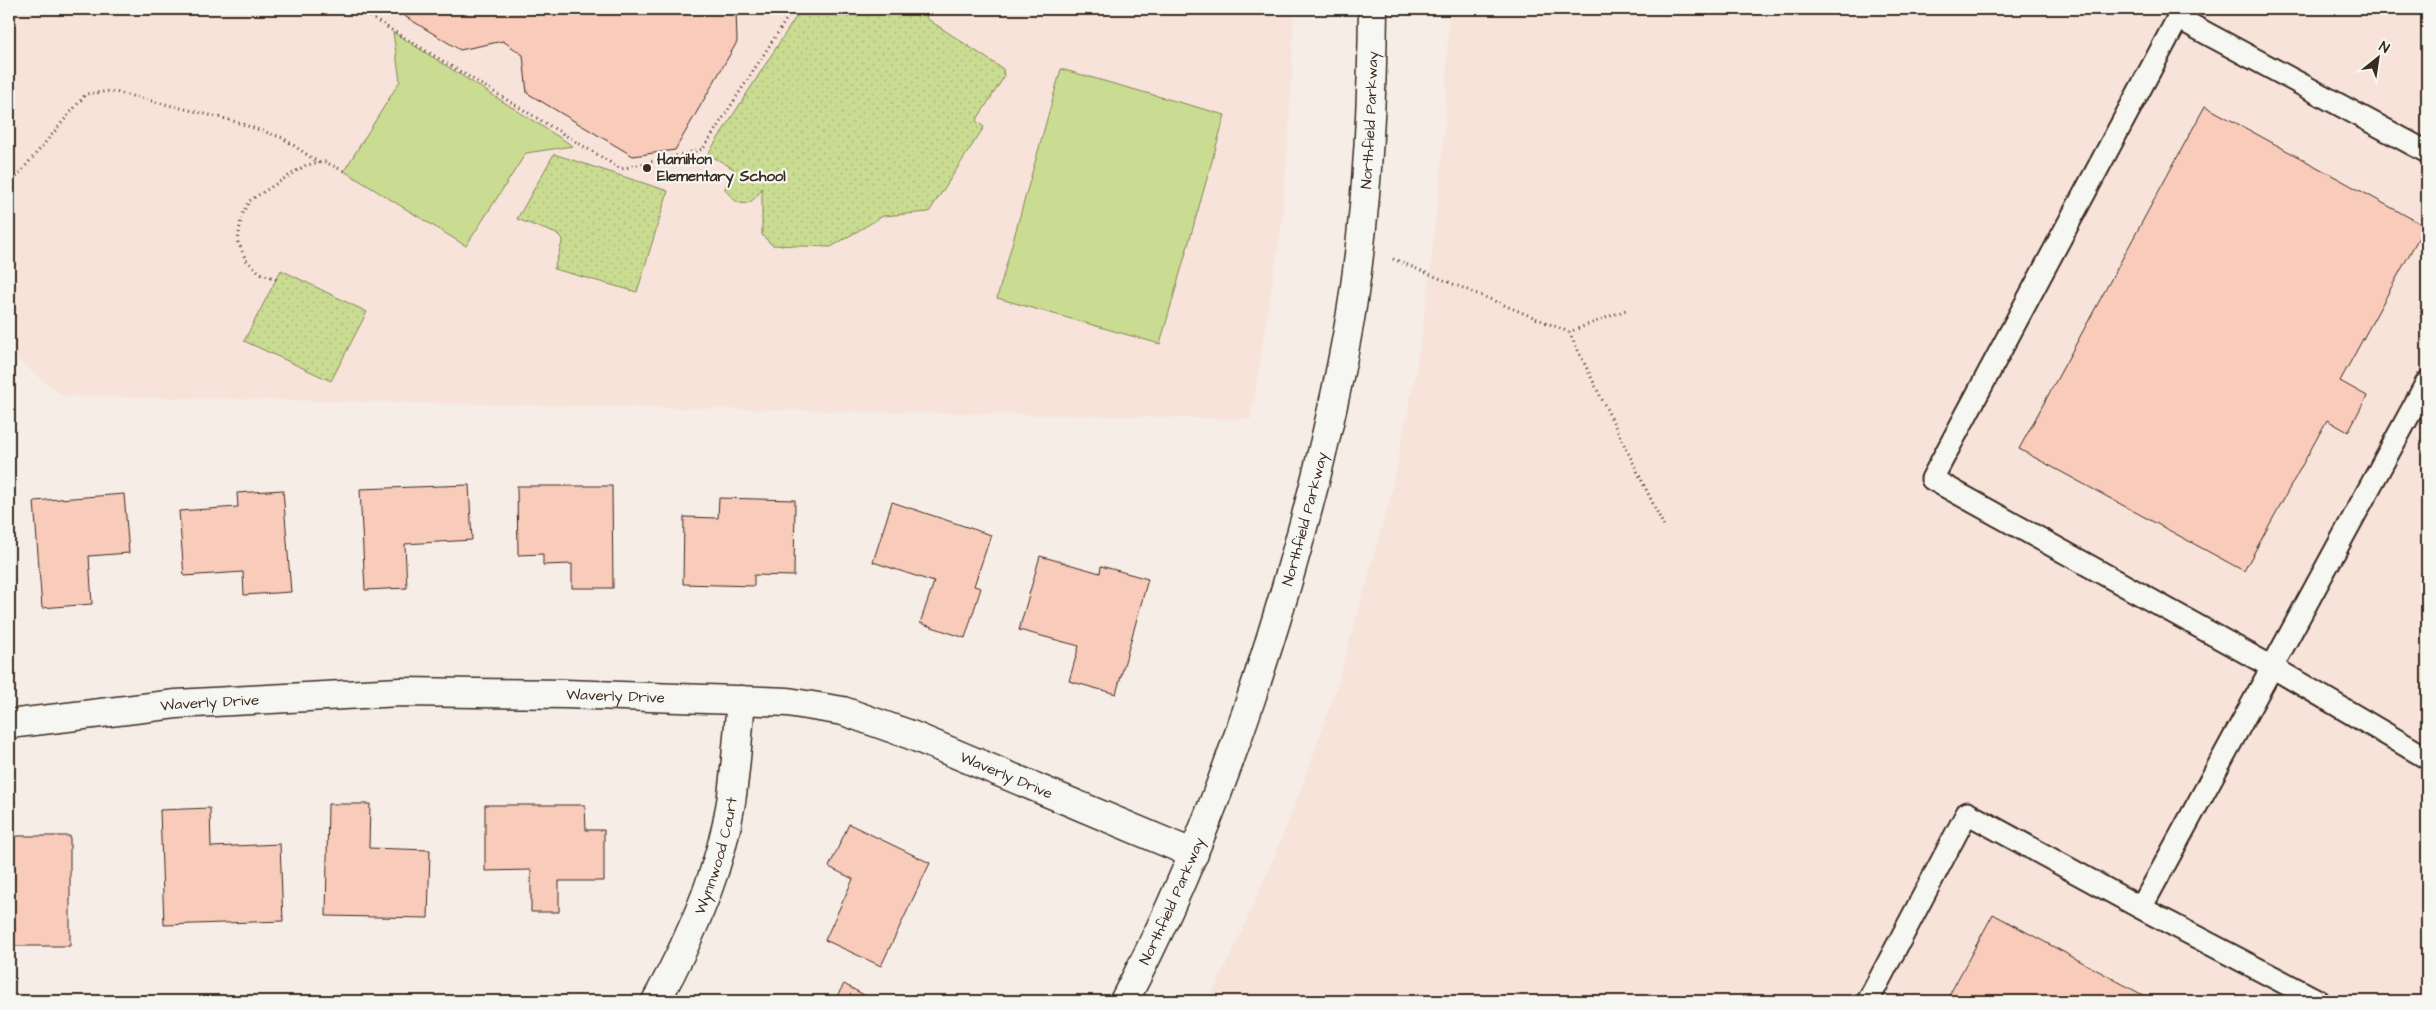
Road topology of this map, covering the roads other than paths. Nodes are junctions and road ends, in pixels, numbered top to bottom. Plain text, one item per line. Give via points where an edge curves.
1 (1373, 9) edge
2 (2427, 152) edge
3 (2427, 382) edge
4 (2272, 667) junction
5 (741, 700) junction
6 (9, 724) edge
7 (2427, 758) edge
8 (1194, 854) junction
9 (2141, 908) junction
10 (656, 1001) edge
11 (1124, 1001) edge
12 (1868, 1001) edge
13 (2319, 1001) edge

1 - 8 street, Northfield Parkway via 1372,112 1359,249 1350,320 1329,423 1266,655
2 - 4 lane via 2178,18 1932,479
3 - 4 lane
4 - 7 lane
4 - 9 lane
5 - 6 street, Waverly Drive via 400,692 176,704
5 - 8 street, Waverly Drive via 788,702 852,714 969,757
5 - 10 street, Wynnwood Court via 731,803 719,853 694,929
8 - 11 street, Northfield Parkway
9 - 12 lane via 1967,813
9 - 13 lane

